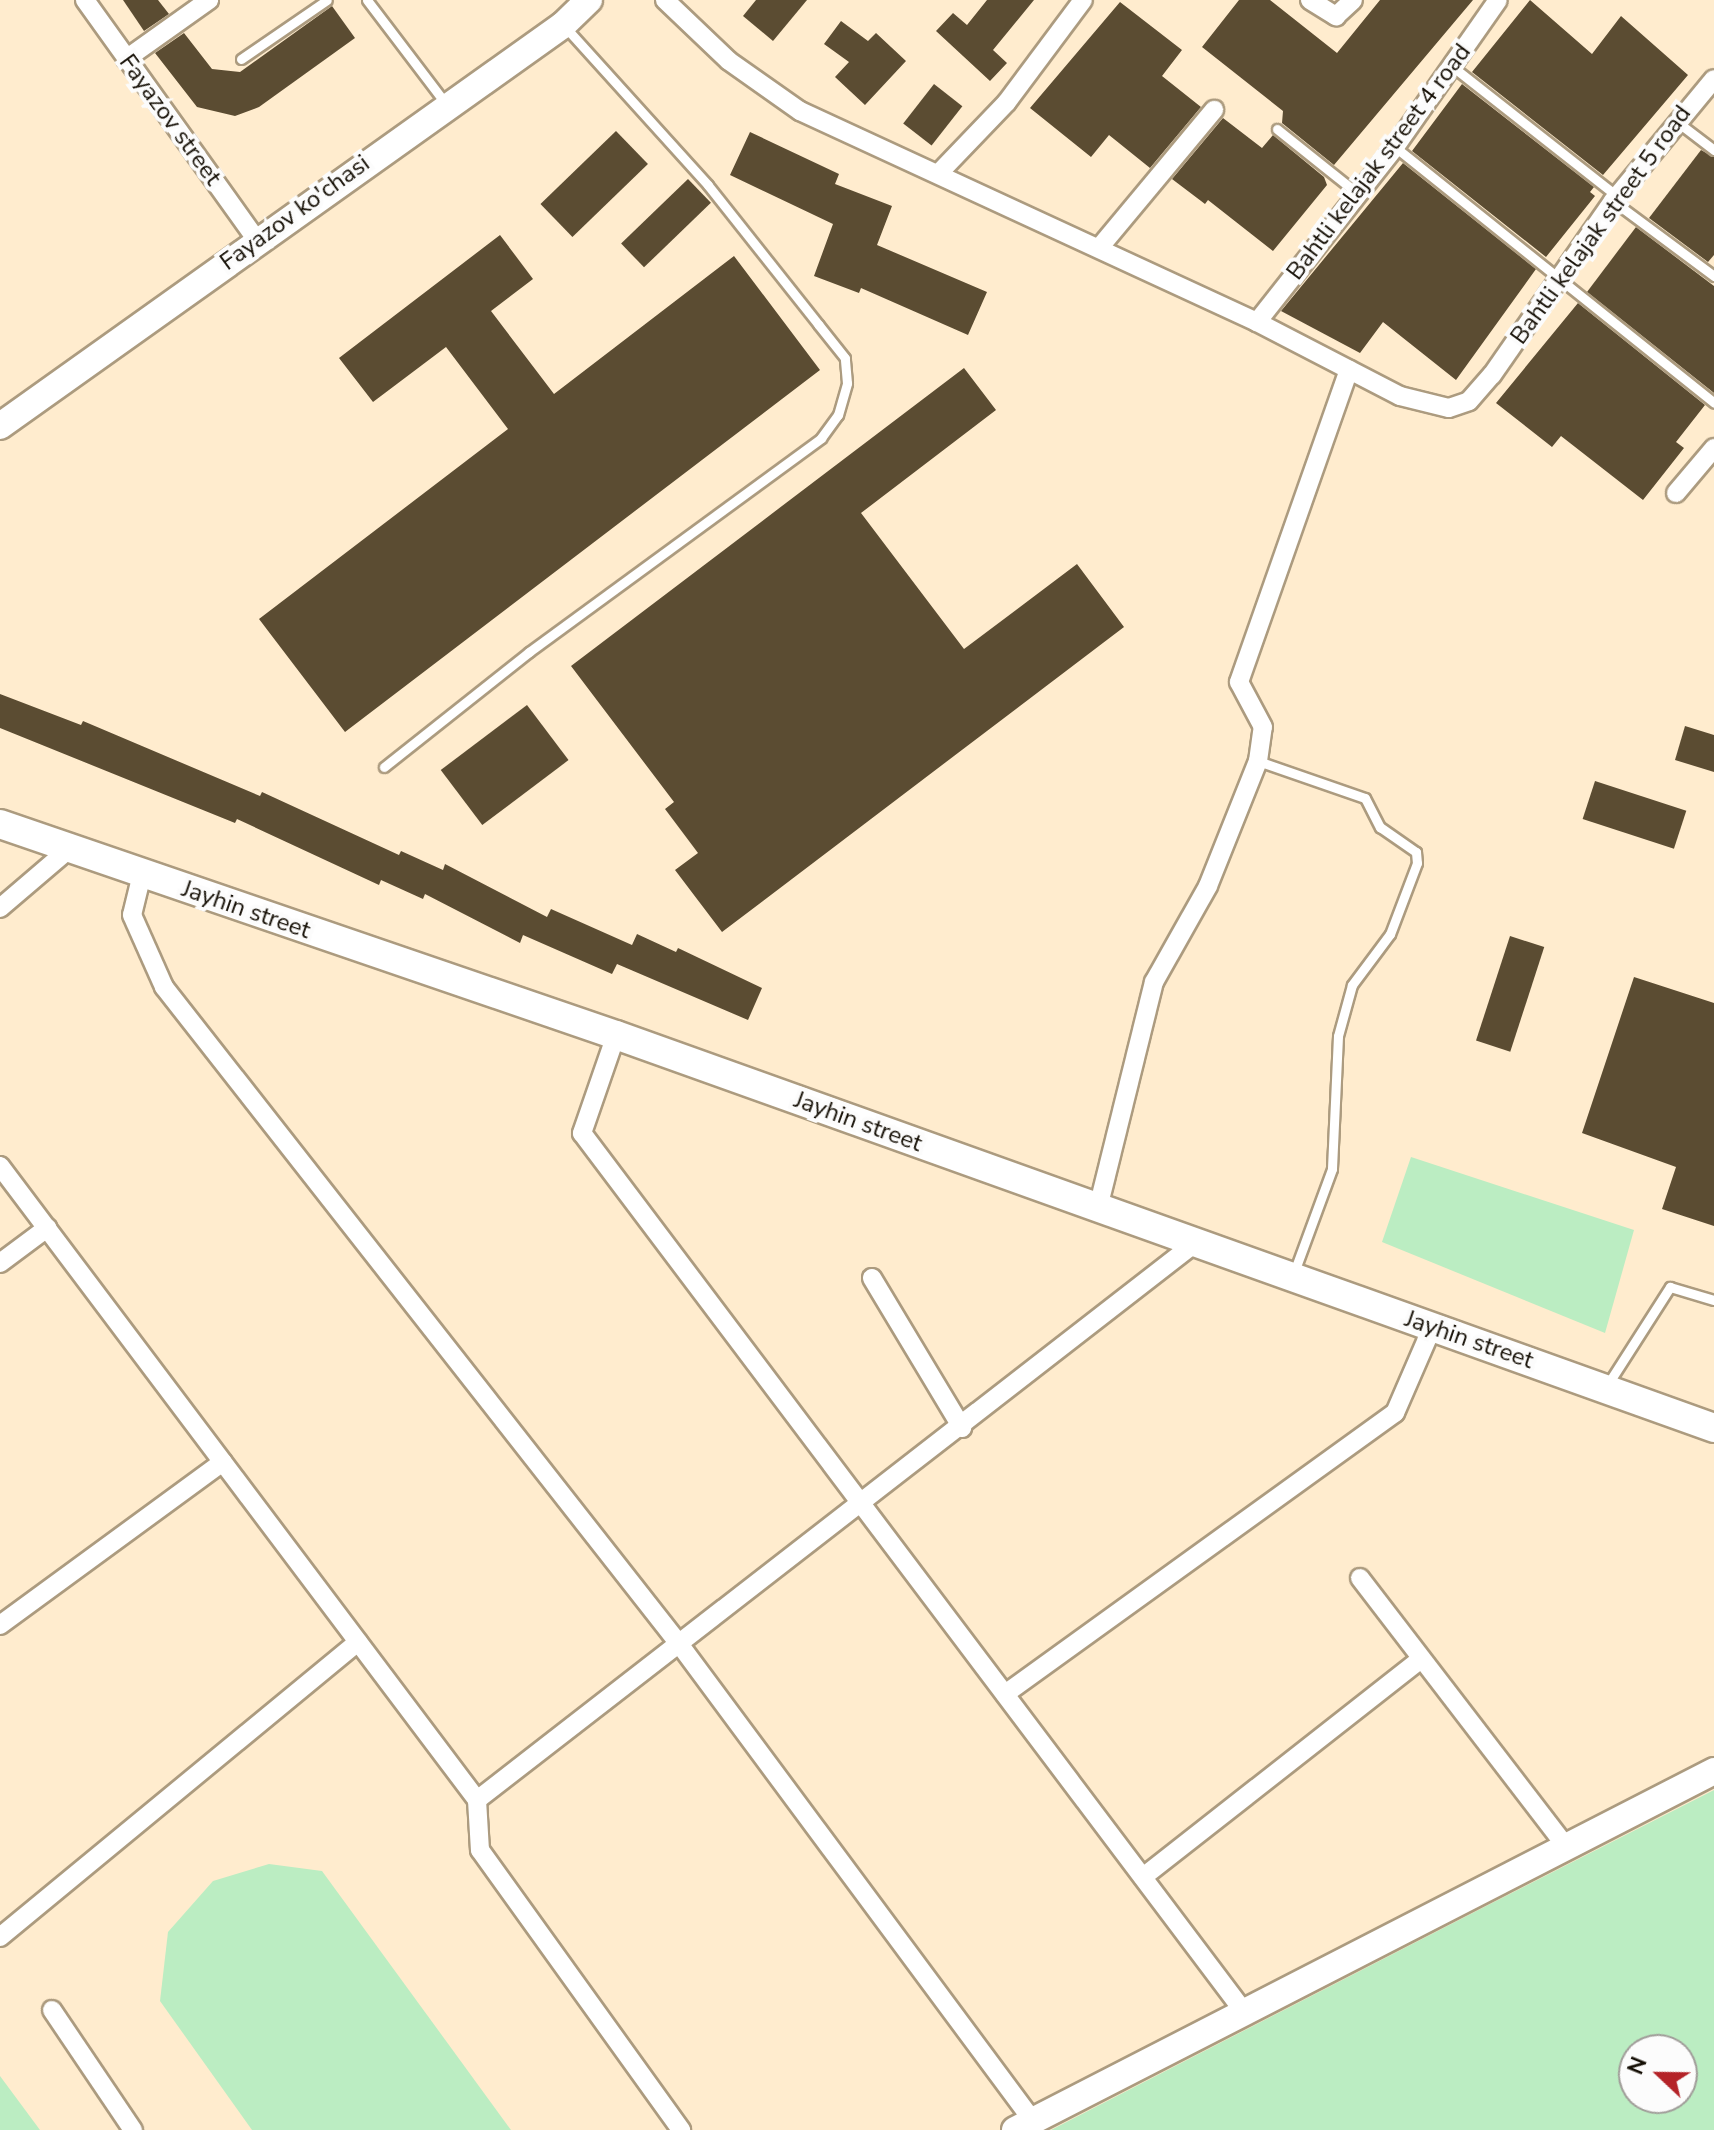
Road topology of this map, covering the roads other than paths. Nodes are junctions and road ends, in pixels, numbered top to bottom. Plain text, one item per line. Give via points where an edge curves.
1 (85, 0) edge
2 (327, 0) edge
3 (367, 0) edge
4 (589, 0) edge
5 (665, 0) edge
6 (1083, 0) edge
7 (1310, 0) edge
8 (1353, 0) edge
9 (1498, 0) edge
10 (202, 2) edge
11 (563, 25) junction
12 (126, 59) junction
13 (241, 59) dead end
14 (1453, 67) junction
15 (1714, 79) edge
16 (446, 104) junction
17 (1214, 110) dead end
18 (1676, 121) junction
19 (1277, 129) dead end
20 (1395, 147) junction
21 (1714, 150) edge
22 (939, 173) junction
23 (1357, 193) junction
24 (1615, 199) junction
25 (257, 240) junction
26 (1099, 248) junction
27 (1558, 274) junction
28 (1714, 276) edge
29 (1257, 322) junction
30 (1349, 370) junction
31 (1714, 403) edge
32 (0, 426) edge
33 (1714, 448) edge
34 (1676, 493) dead end
35 (1258, 761) junction
36 (384, 767) dead end
37 (0, 824) edge
38 (69, 849) junction
39 (142, 874) junction
40 (0, 908) edge
41 (616, 1035) junction
42 (0, 1166) edge
43 (1098, 1208) junction
44 (47, 1228) junction
45 (1195, 1243) junction
46 (0, 1263) edge
47 (872, 1278) dead end
48 (1292, 1278) junction
49 (1714, 1300) edge
50 (1432, 1328) junction
51 (1606, 1387) junction
52 (962, 1428) junction
53 (1714, 1428) edge
54 (223, 1462) junction
55 (863, 1504) junction
56 (1360, 1578) dead end
57 (0, 1625) edge
58 (358, 1642) junction
59 (680, 1645) junction
60 (1421, 1659) junction
61 (1005, 1694) junction
62 (1714, 1771) edge
63 (477, 1800) junction
64 (1567, 1848) junction
65 (1143, 1877) junction
66 (0, 1937) edge
67 (52, 2010) dead end
68 (1245, 2013) junction
69 (1024, 2126) edge
70 (133, 2130) edge
71 (681, 2130) edge

1 - 12 street, Fayazov street
2 - 13 lane
3 - 16 lane
4 - 11 street, Fayazov ko'chasi
5 - 22 street, Bahtli kelajak street 5 road via 729,61 800,111
6 - 22 street via 1007,102
7 - 8 street via 1336,16
9 - 14 street, Bahtli kelajak street 4 road
10 - 12 street
11 - 16 street, Fayazov ko'chasi
11 - 36 lane via 708,185 845,358 847,383 838,415 821,438 529,652
12 - 25 street, Fayazov street
14 - 20 street, Bahtli kelajak street 4 road
14 - 24 lane
15 - 18 street, Bahtli kelajak street 5 road
16 - 25 street, Fayazov ko'chasi
17 - 26 street
18 - 21 lane
18 - 24 street, Bahtli kelajak street 5 road
19 - 23 lane
20 - 23 street, Bahtli kelajak street 4 road
20 - 27 lane
22 - 26 street, Bahtli kelajak street 5 road
23 - 29 street, Bahtli kelajak street 4 road
24 - 27 street, Bahtli kelajak street 5 road
24 - 28 lane
25 - 32 street, Fayazov ko'chasi
26 - 29 street, Bahtli kelajak street 5 road
27 - 30 street, Bahtli kelajak street 5 road via 1469,401 1449,408 1400,396
27 - 31 lane
29 - 30 street, Bahtli kelajak street 5 road
30 - 35 street via 1239,682 1263,727
33 - 34 street
35 - 43 street via 1208,886 1154,982
35 - 48 lane via 1365,798 1380,827 1416,852 1417,863 1390,934 1352,985 1338,1036 1332,1169
37 - 38 main road, Jayhin street
38 - 39 main road, Jayhin street
38 - 40 street
39 - 41 main road, Jayhin street
39 - 59 street via 132,915 164,987
41 - 43 main road, Jayhin street
41 - 55 street via 582,1133
42 - 44 street
43 - 45 main road, Jayhin street
44 - 46 street
44 - 54 street
45 - 48 main road, Jayhin street
45 - 52 street
47 - 52 street
48 - 50 main road, Jayhin street
49 - 51 lane via 1670,1287
50 - 51 main road, Jayhin street
50 - 61 street via 1395,1413
51 - 53 main road, Jayhin street
52 - 55 street
54 - 57 street
54 - 58 street
55 - 59 street
55 - 61 street
56 - 60 street
58 - 63 street
58 - 66 street
59 - 63 street
59 - 69 street
60 - 64 street
60 - 65 street
61 - 65 street
62 - 64 street
63 - 71 street via 480,1850
64 - 68 street
65 - 68 street
67 - 70 street
68 - 69 street

